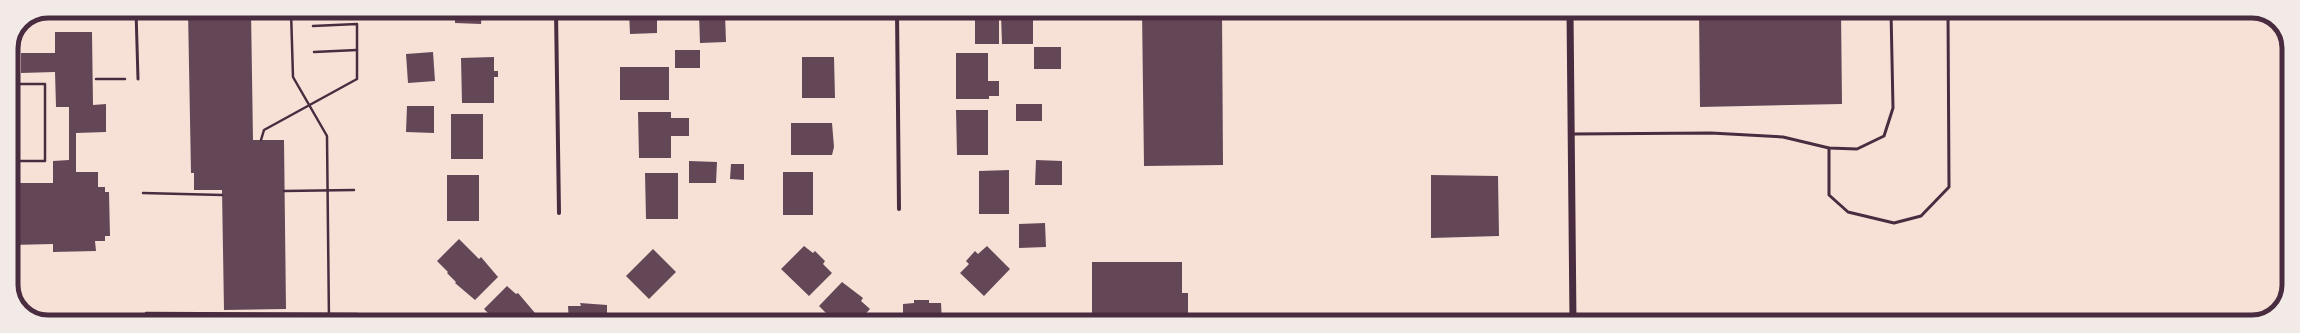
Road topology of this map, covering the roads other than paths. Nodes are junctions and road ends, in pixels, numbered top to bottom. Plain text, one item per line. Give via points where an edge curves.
1 (136, 18) edge
2 (556, 18) edge
3 (897, 18) edge
4 (1570, 18) edge
5 (1891, 18) edge
6 (1948, 18) edge
7 (138, 79) road end
8 (1572, 134) junction
9 (1828, 148) junction
10 (899, 209) dead end
11 (559, 213) dead end
12 (1574, 315) edge

1 - 7 lane
2 - 11 street
3 - 10 street
4 - 8 street
5 - 9 lane via 1893,108 1884,136 1856,149
6 - 9 lane via 1949,187 1920,216 1894,223 1848,212 1829,195
8 - 9 lane via 1732,134 1783,137
8 - 12 street

